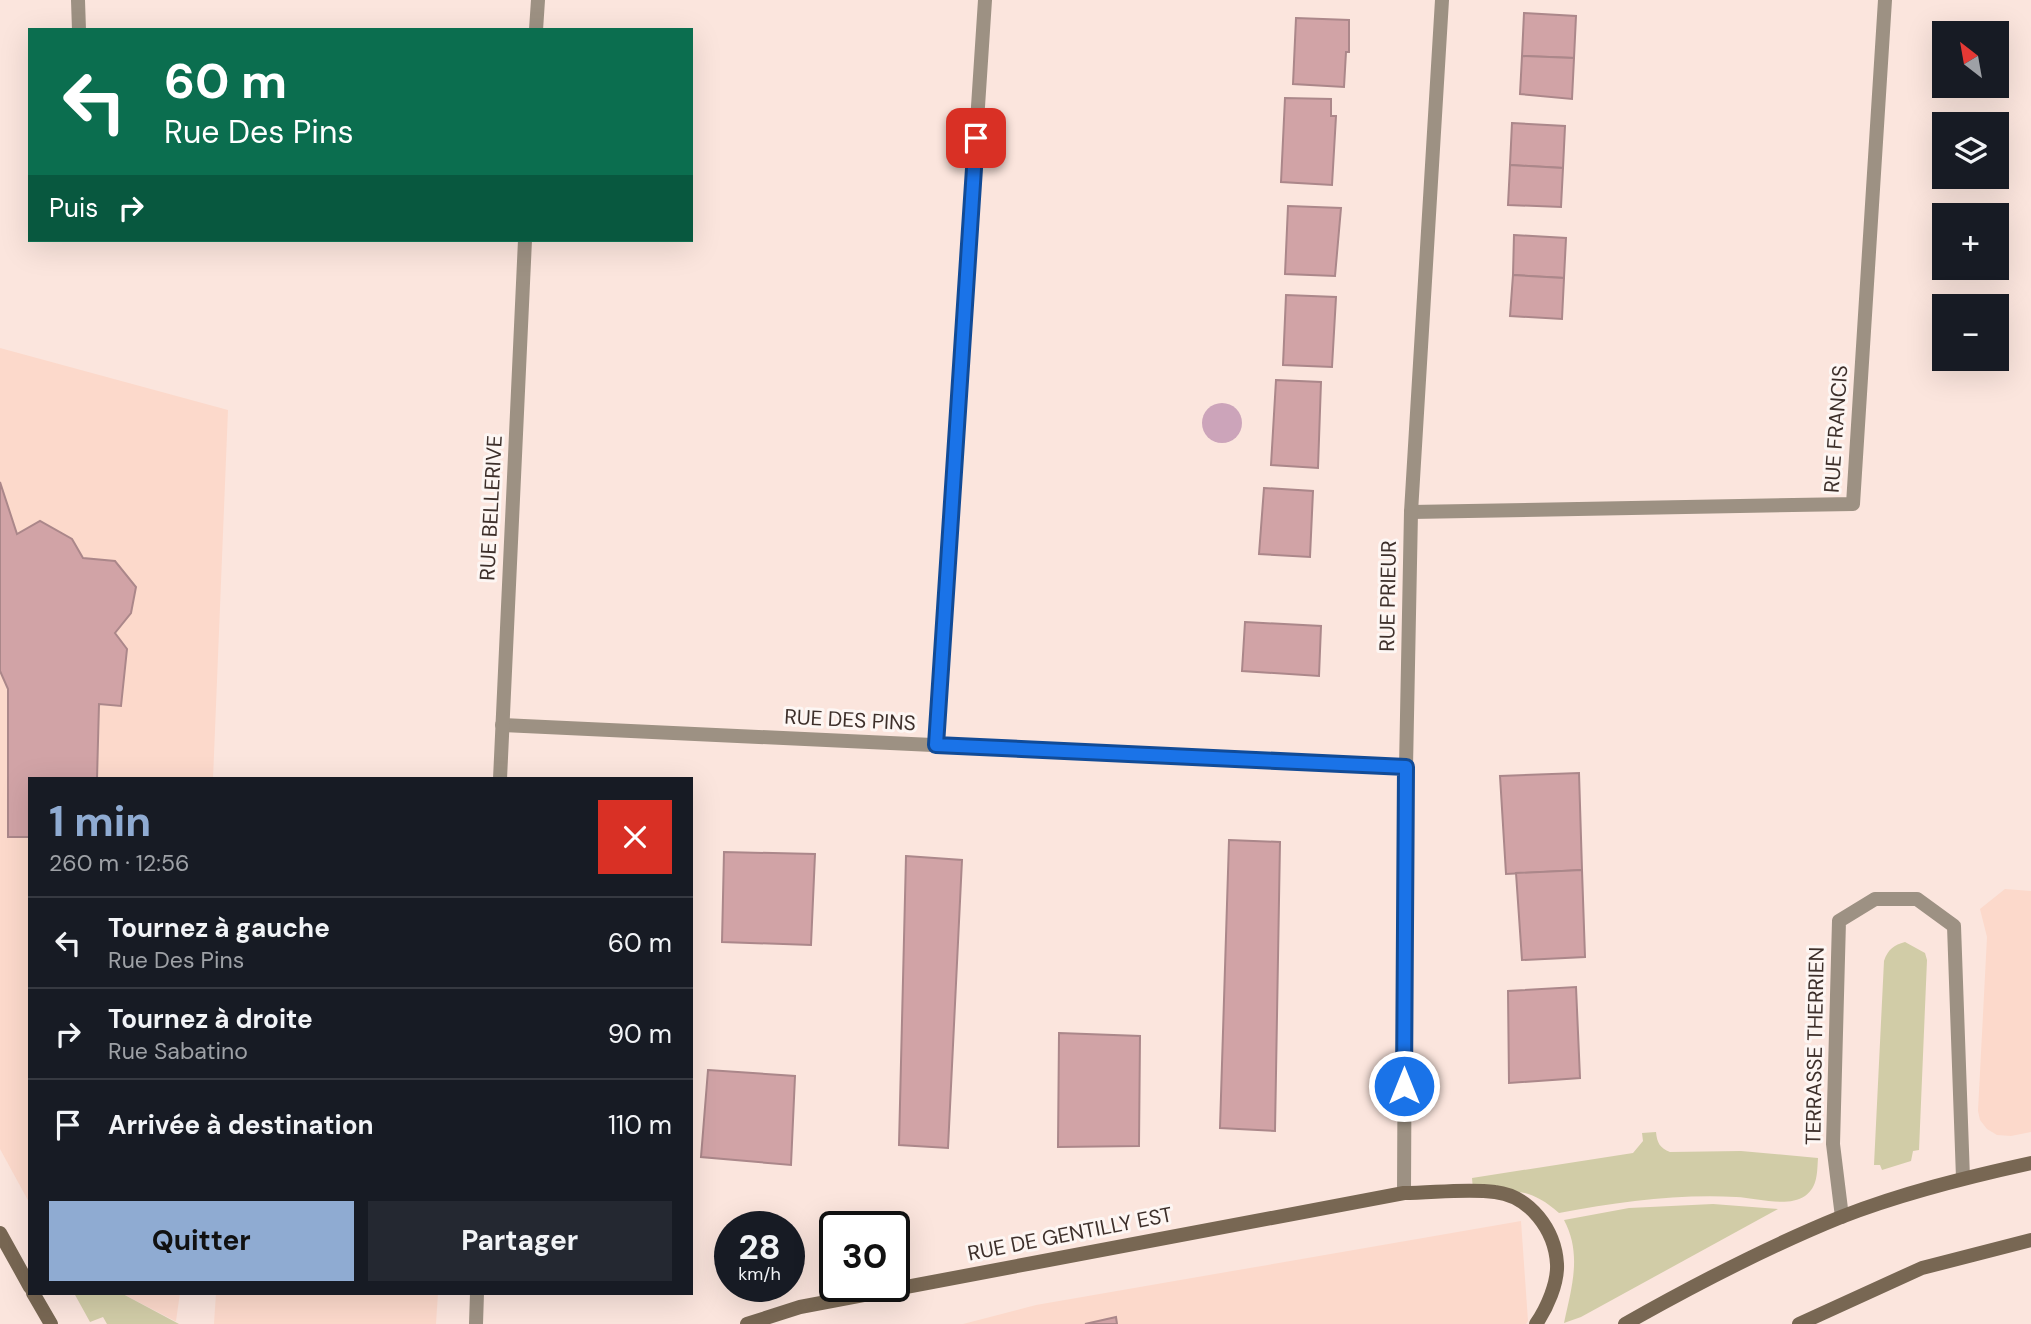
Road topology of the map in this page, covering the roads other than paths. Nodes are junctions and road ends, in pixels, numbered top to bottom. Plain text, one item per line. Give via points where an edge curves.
1 (78, 0) edge
2 (538, 0) edge
3 (985, 0) edge
4 (1442, 0) edge
5 (1885, 0) edge
6 (79, 28) edge
7 (536, 28) edge
8 (525, 242) edge
9 (1411, 512) junction
10 (502, 725) junction
11 (936, 745) junction
12 (1406, 767) junction
13 (500, 777) edge
14 (2031, 1163) edge
15 (1963, 1178) junction
16 (1404, 1193) junction
17 (1842, 1217) junction
18 (0, 1233) edge
19 (2031, 1240) edge
20 (28, 1283) edge
21 (34, 1295) edge
22 (477, 1295) edge
23 (51, 1324) edge
24 (476, 1324) edge
25 (747, 1324) edge
26 (1536, 1324) edge
27 (1625, 1324) edge
28 (1799, 1324) edge

1 - 6 street
2 - 7 street
3 - 11 street
4 - 9 street, RUE PRIEUR
5 - 9 street, RUE FRANCIS via 1853,504
8 - 10 street, RUE BELLERIVE
9 - 12 street, RUE PRIEUR
10 - 11 street, RUE DES PINS
10 - 13 street, RUE BELLERIVE
11 - 12 street, RUE DES PINS
12 - 16 street, RUE PRIEUR
14 - 15 main road
15 - 17 main road
15 - 17 street, TERRASSE THERRIEN via 1954,926 1917,899 1875,899 1839,921 1833,1144
16 - 25 main road, RUE DE GENTILLY EST via 800,1307
16 - 26 main road, RUE DE GENTILLY EST via 1497,1192 1518,1199 1541,1217 1557,1265
17 - 27 main road
18 - 20 main road
19 - 28 main road via 1922,1268
21 - 23 main road
22 - 24 street

